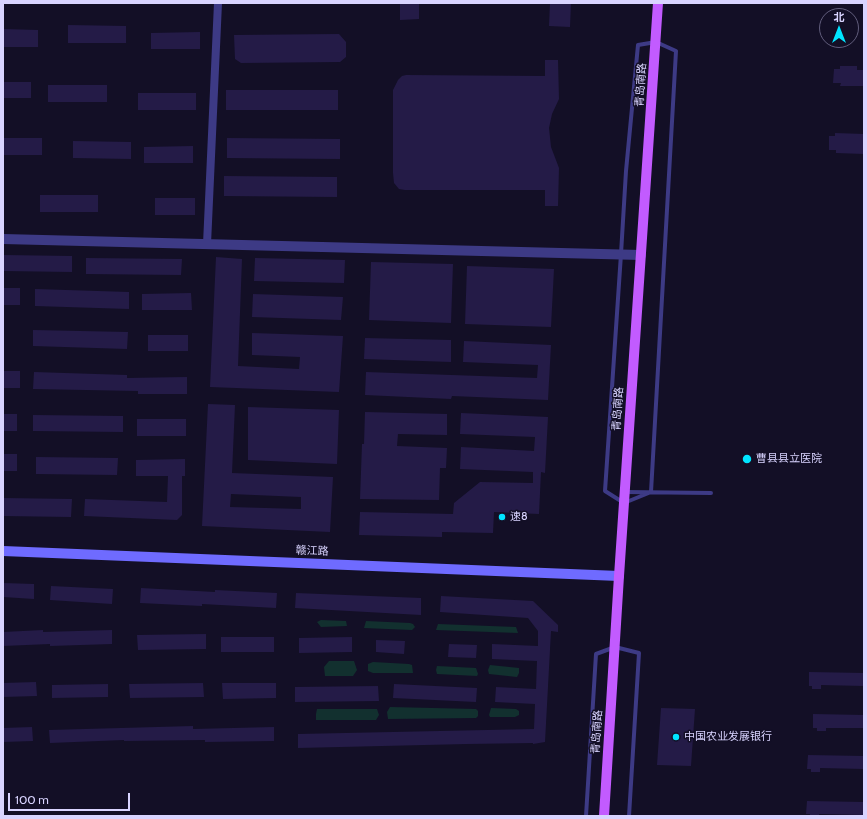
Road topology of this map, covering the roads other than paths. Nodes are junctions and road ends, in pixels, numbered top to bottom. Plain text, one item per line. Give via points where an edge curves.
1 (218, 3) edge
2 (658, 3) edge
3 (656, 42) junction
4 (3, 239) edge
5 (207, 244) junction
6 (621, 254) junction
7 (641, 255) junction
8 (625, 492) junction
9 (652, 492) junction
10 (711, 493) dead end
11 (624, 503) junction
12 (3, 551) edge
13 (619, 576) junction
14 (615, 647) junction
15 (586, 816) edge
16 (604, 816) edge
17 (629, 816) edge

1 - 5 street
2 - 3 main road, 青岛南路
3 - 6 lane via 638,44
3 - 7 main road, 青岛南路
3 - 9 lane via 676,51
4 - 5 street
5 - 6 street
6 - 7 street
6 - 11 lane via 605,491
7 - 8 main road, 青岛南路
8 - 9 lane
8 - 11 main road, 青岛南路
9 - 10 lane
9 - 11 lane
11 - 13 main road, 青岛南路
12 - 13 main road, 赣江路
13 - 14 main road, 青岛南路
14 - 15 lane via 596,654
14 - 16 main road, 青岛南路
14 - 17 lane via 639,653

